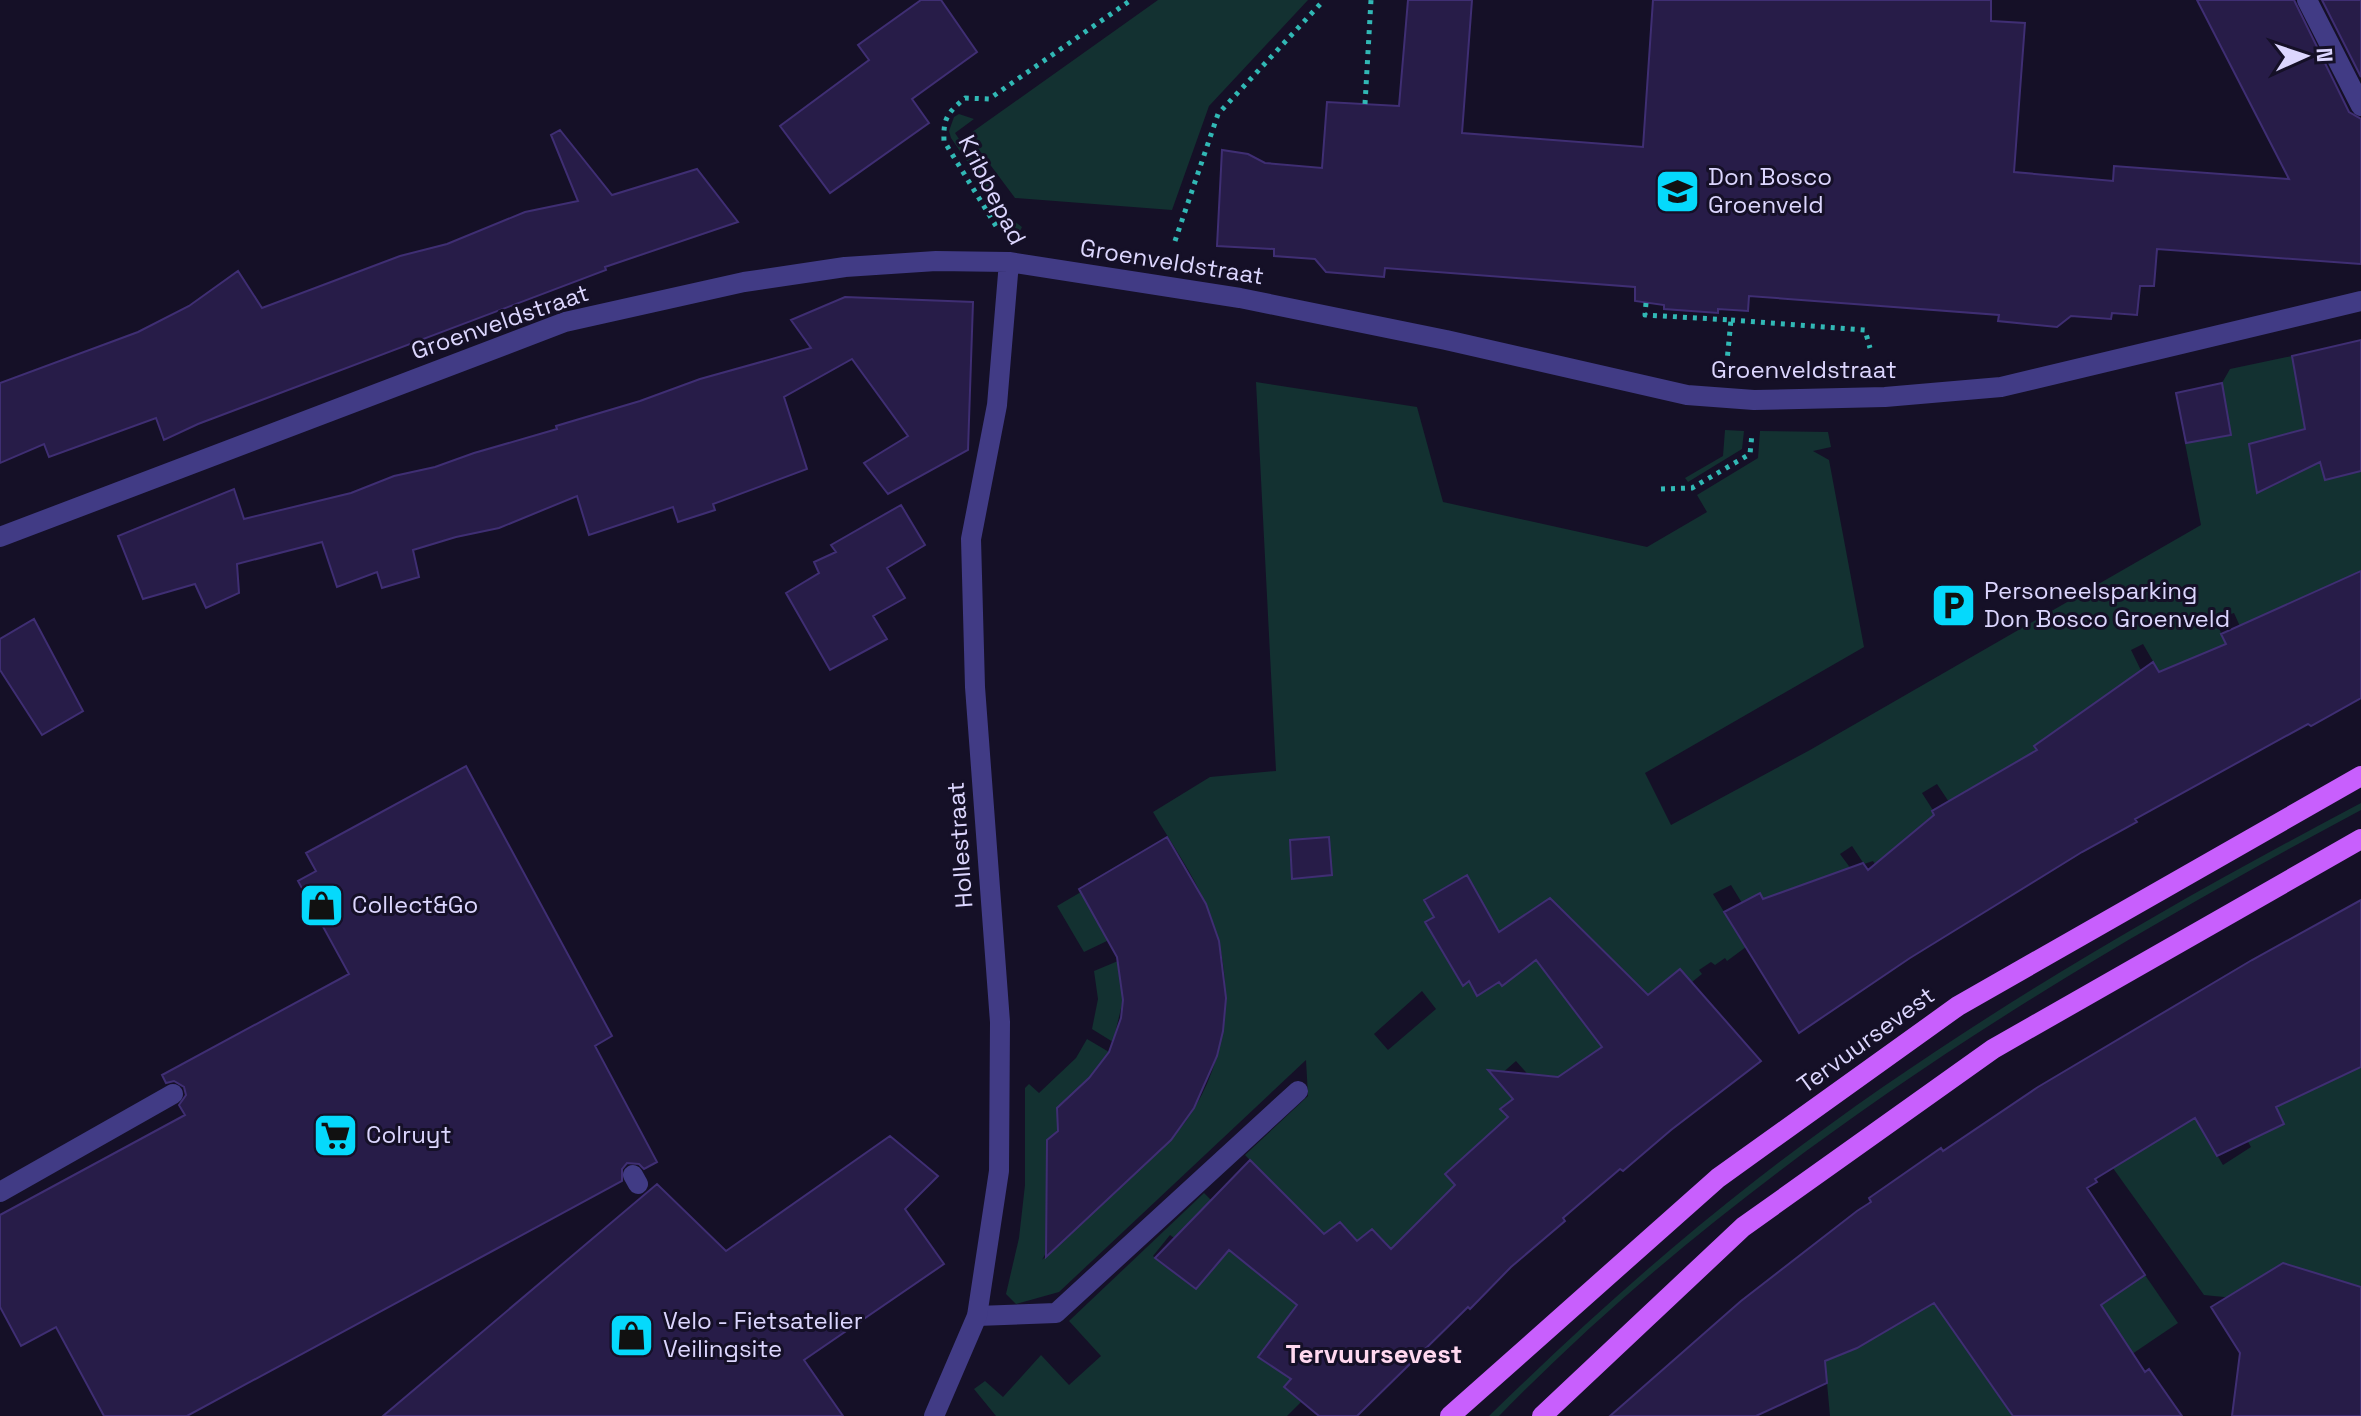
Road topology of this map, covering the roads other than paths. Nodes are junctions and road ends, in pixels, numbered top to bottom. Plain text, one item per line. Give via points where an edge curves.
1 (2307, 0) edge
2 (2361, 106) edge
3 (1009, 262) junction
4 (2361, 301) edge
5 (0, 537) edge
6 (2361, 776) edge
7 (2361, 839) edge
8 (1298, 1091) dead end
9 (173, 1094) dead end
10 (0, 1192) edge
11 (977, 1316) junction
12 (934, 1416) edge
13 (1450, 1416) edge
14 (1542, 1416) edge

1 - 2 street
3 - 4 street, Groenveldstraat via 1240,298 1687,395 1754,400 2001,387
3 - 5 street, Groenveldstraat via 845,267 744,282 565,322
3 - 11 street, Hollestraat via 997,405 971,539 975,687 1000,1022 999,1171
6 - 13 main road, Tervuursevest via 1958,1006 1718,1178
7 - 14 main road via 1993,1049 1743,1227
8 - 11 street via 1056,1313
9 - 10 street
11 - 12 street, Hollestraat

